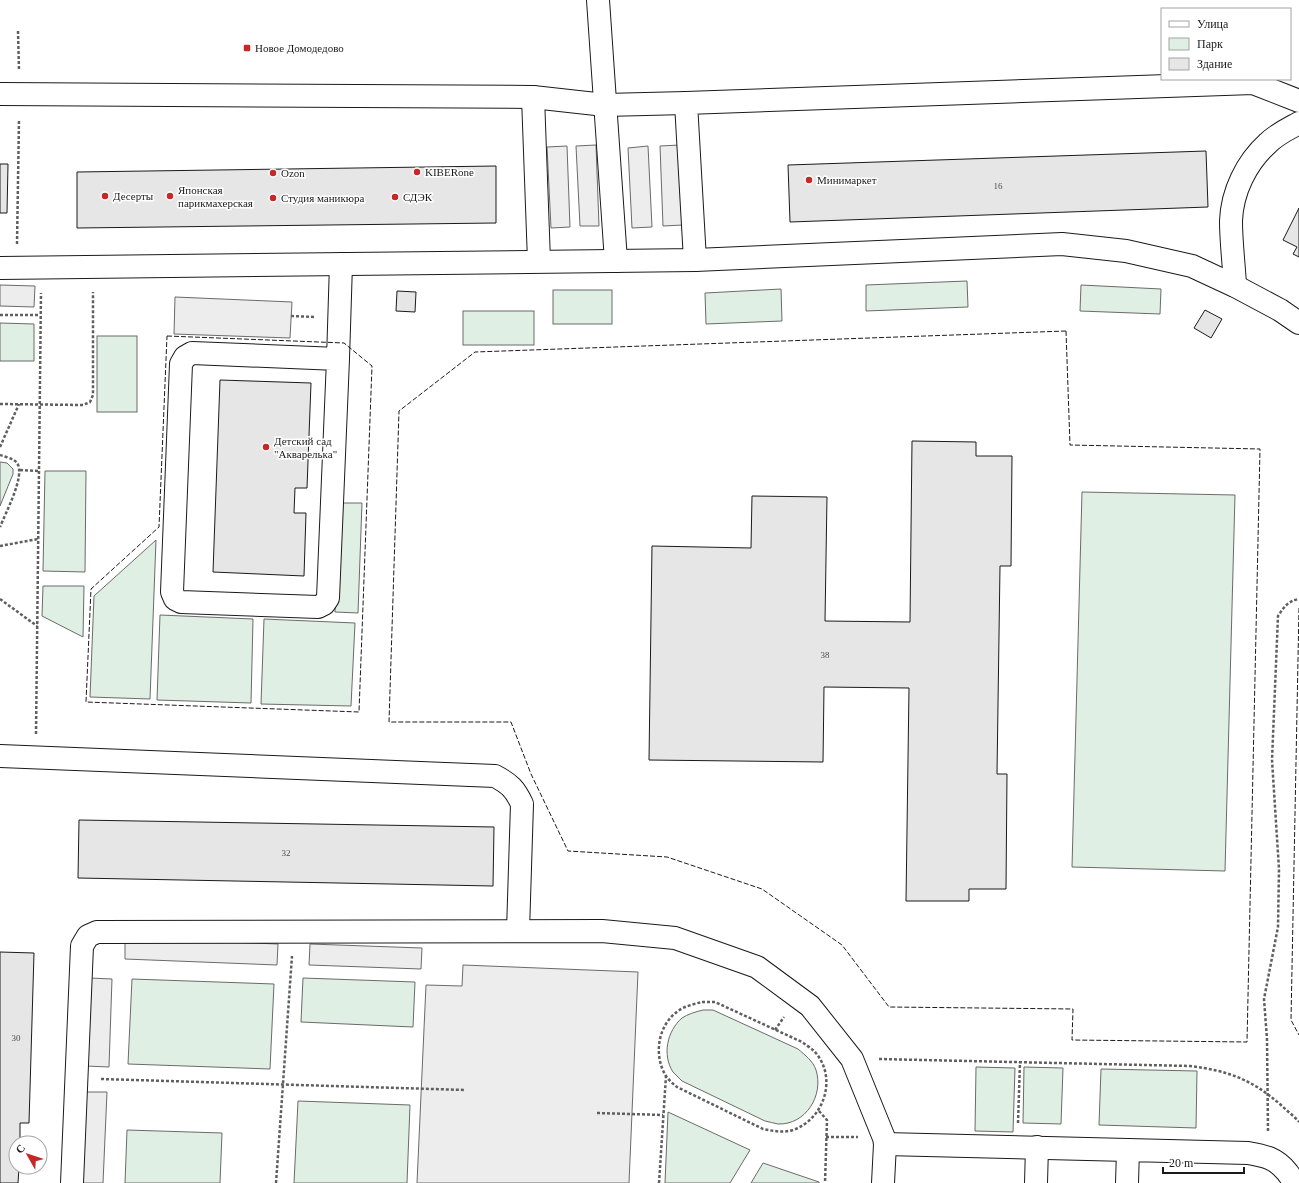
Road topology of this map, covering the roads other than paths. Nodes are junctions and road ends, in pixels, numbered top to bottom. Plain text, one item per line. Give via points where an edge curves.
1 (598, 0) edge
2 (9, 94) edge
3 (533, 97) junction
4 (1299, 101) edge
5 (686, 103) junction
6 (605, 105) junction
7 (1299, 123) edge
8 (695, 260) junction
9 (539, 261) junction
10 (616, 261) junction
11 (341, 264) junction
12 (8, 268) edge
13 (1235, 286) junction
14 (1299, 323) edge
15 (338, 358) junction
16 (0, 756) edge
17 (518, 931) junction
18 (885, 1144) junction
19 (1027, 1147) junction
20 (1128, 1150) junction
21 (72, 1183) edge
22 (883, 1183) edge
23 (1036, 1183) edge
24 (1127, 1183) edge
25 (1293, 1183) edge

1 - 6 lane
2 - 3 lane
3 - 6 lane
3 - 9 lane
4 - 5 lane via 1253,83
5 - 6 lane
5 - 8 lane
6 - 10 lane
7 - 13 lane via 1268,142 1256,155 1238,186 1233,203 1232,221
8 - 10 lane
8 - 13 lane via 1062,244 1126,251 1192,266
9 - 10 lane
9 - 11 lane
11 - 12 lane
11 - 15 lane
13 - 14 lane
15 - 15 lane via 328,598 318,607 181,602 172,592 181,364 184,357 192,353
16 - 17 lane via 495,776 517,792 522,804
17 - 18 lane via 602,930 675,938 757,968 810,1006 852,1059
17 - 21 lane via 97,932 88,936 82,946
18 - 19 lane
18 - 22 lane
19 - 20 lane
19 - 23 lane
20 - 24 lane
20 - 25 lane via 1248,1152 1280,1163

